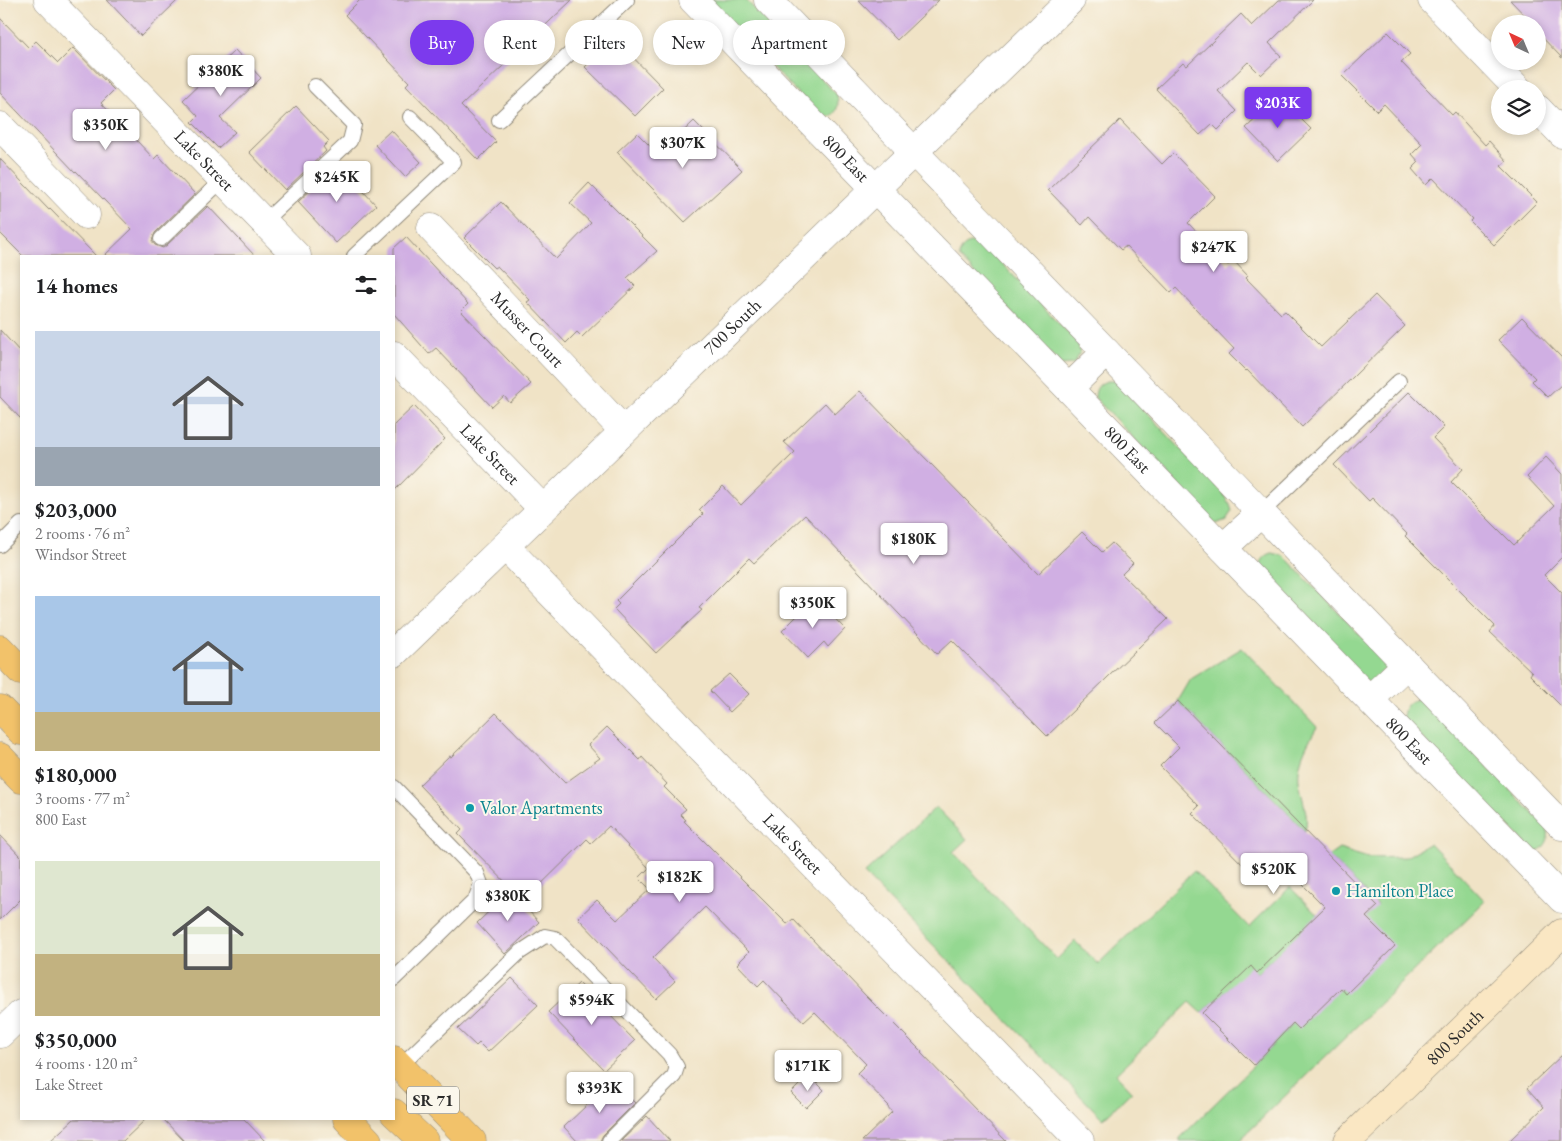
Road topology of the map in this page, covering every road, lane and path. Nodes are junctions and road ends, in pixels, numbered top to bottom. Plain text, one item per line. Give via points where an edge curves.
1 (48, 0) edge
2 (627, 0) edge
3 (693, 0) edge
4 (768, 0) edge
5 (1071, 0) edge
6 (1432, 0) edge
7 (1509, 80) edge
8 (315, 86) dead end
9 (410, 117) dead end
10 (1546, 117) edge
11 (500, 120) dead end
12 (0, 126) edge
13 (1562, 134) edge
14 (914, 152) junction
15 (222, 179) junction
16 (875, 188) junction
17 (86, 215) dead end
18 (264, 222) junction
19 (431, 228) dead end
20 (161, 239) dead end
21 (296, 255) edge
22 (355, 255) edge
23 (1106, 352) junction
24 (395, 356) edge
25 (1399, 381) dead end
26 (1068, 388) junction
27 (624, 431) junction
28 (544, 509) junction
29 (1261, 513) junction
30 (20, 525) edge
31 (0, 545) edge
32 (506, 546) junction
33 (1223, 548) junction
34 (0, 649) edge
35 (395, 652) edge
36 (1407, 664) junction
37 (20, 670) edge
38 (1370, 699) junction
39 (0, 709) edge
40 (20, 730) edge
41 (0, 757) edge
42 (20, 778) edge
43 (395, 787) edge
44 (1562, 826) edge
45 (1562, 898) edge
46 (1562, 933) edge
47 (395, 978) edge
48 (20, 1015) edge
49 (0, 1034) edge
50 (397, 1063) edge
51 (395, 1114) edge
52 (348, 1120) edge
53 (368, 1141) edge
54 (424, 1141) edge
55 (472, 1141) edge
56 (609, 1141) edge
57 (1080, 1141) edge
58 (1348, 1141) edge

1 - 15 street, Lake Street
2 - 11 lane
3 - 16 street, 800 East
4 - 14 street
5 - 14 street, 700 South
6 - 7 street
8 - 18 lane via 354,125 350,141
9 - 22 lane via 454,162
10 - 13 street
12 - 17 street
14 - 16 street, 700 South
14 - 23 street
15 - 18 street, Lake Street
15 - 20 lane
16 - 26 street, 800 East
16 - 27 street, 700 South
18 - 21 street, Lake Street
19 - 27 street, Musser Court
23 - 26 street
23 - 29 street
24 - 28 street, Lake Street
25 - 29 lane
26 - 33 street, 800 East
27 - 28 street, 700 South
28 - 32 street, 700 South
29 - 33 street
29 - 36 street
30 - 31 lane
32 - 35 street, 700 South
32 - 57 street, Lake Street
33 - 38 street, 800 East
34 - 37 main road
36 - 38 street
36 - 44 street
38 - 45 street, 800 East
39 - 40 main road
41 - 42 main road
43 - 47 lane via 477,873 481,884 475,900
46 - 58 main road, 800 South
48 - 49 street
50 - 55 main road, SR 71
50 - 56 lane via 519,953 545,936 555,938 669,1054 676,1067 674,1076
51 - 54 main road
52 - 53 main road

